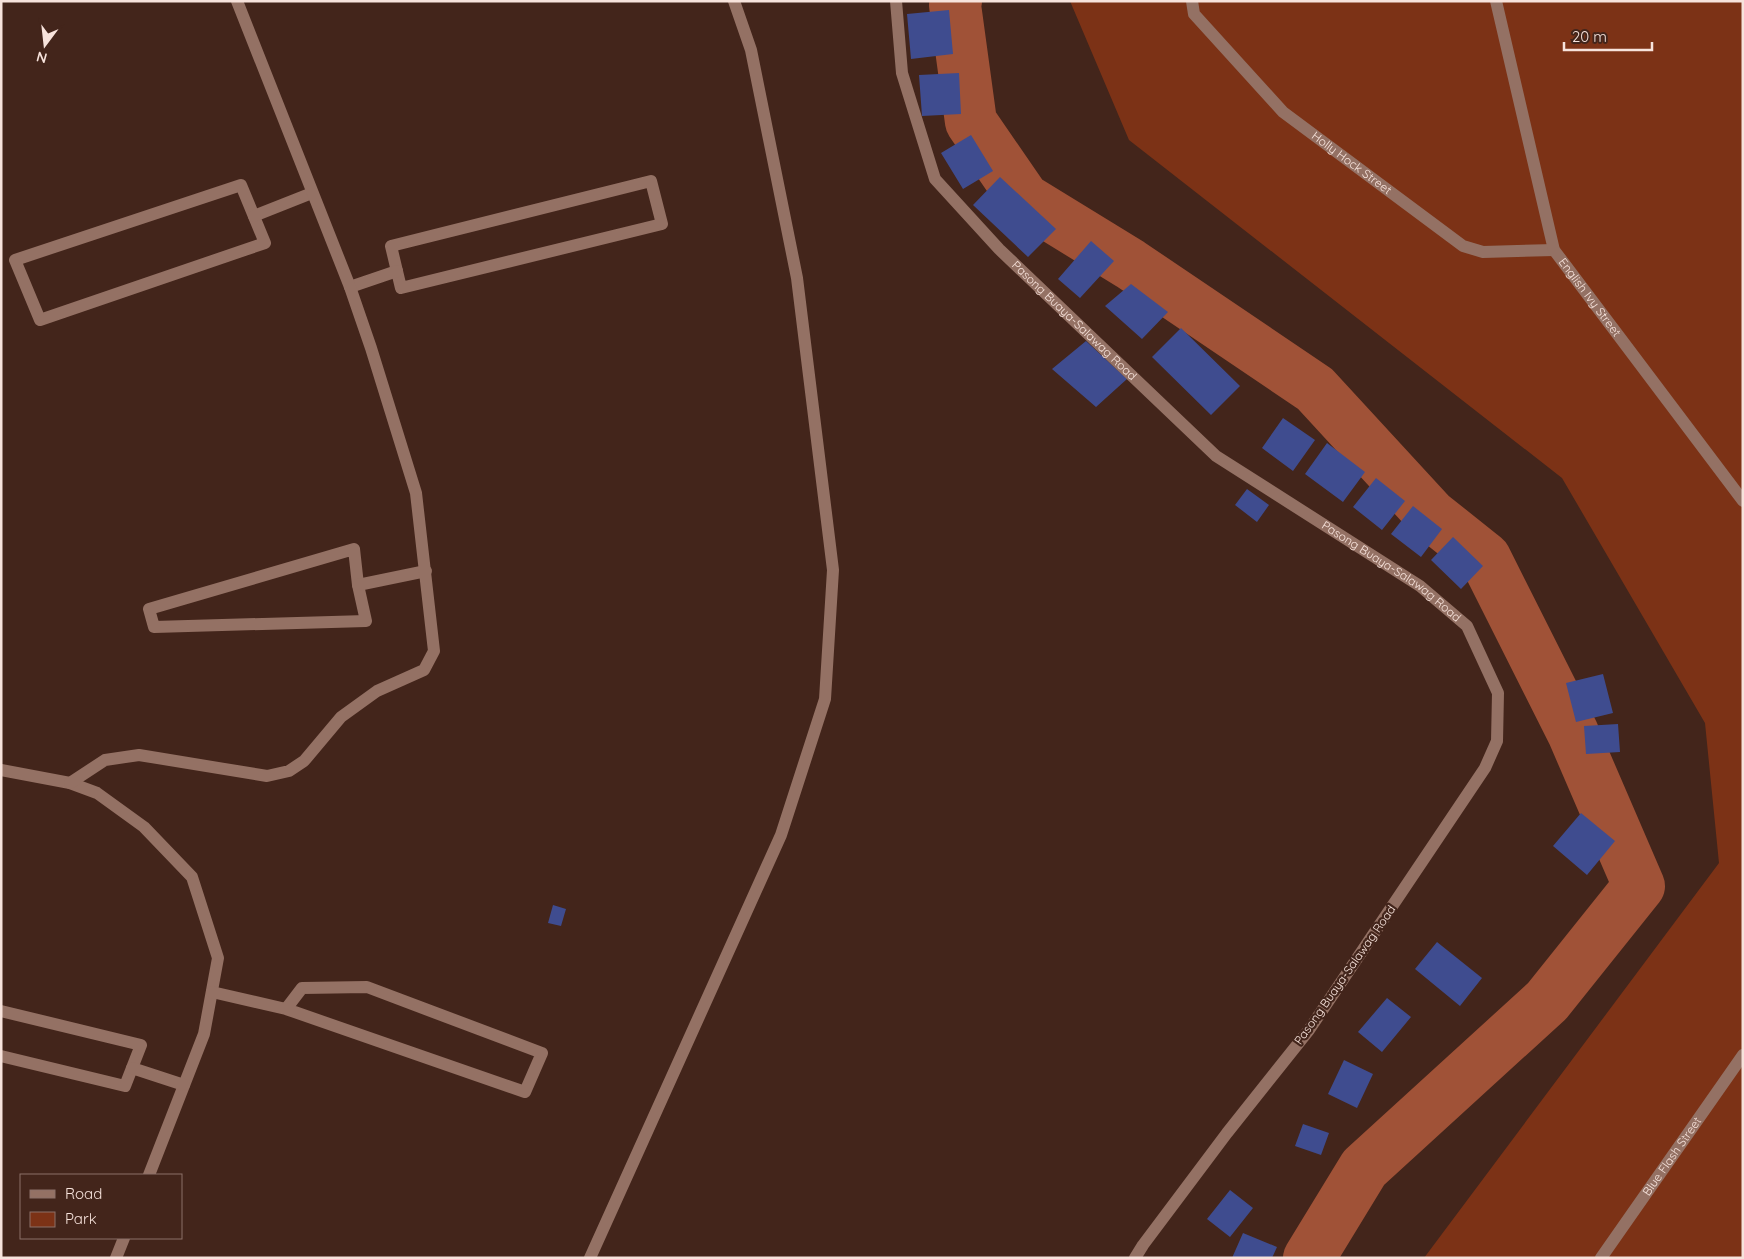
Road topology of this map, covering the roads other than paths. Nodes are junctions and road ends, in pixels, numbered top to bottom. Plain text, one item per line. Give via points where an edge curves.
1 (237, 1) edge
2 (734, 1) edge
3 (896, 1) edge
4 (1192, 1) edge
5 (1496, 1) edge
6 (312, 193) junction
7 (254, 216) junction
8 (1554, 250) junction
9 (397, 271) junction
10 (350, 287) junction
11 (1743, 502) edge
12 (426, 571) junction
13 (358, 585) junction
14 (1, 770) edge
15 (70, 783) junction
16 (212, 992) junction
17 (286, 1009) junction
18 (1, 1011) edge
19 (1743, 1055) edge
20 (1, 1056) edge
21 (132, 1068) junction
22 (184, 1085) junction
23 (149, 1174) edge
24 (124, 1239) edge
25 (116, 1258) edge
26 (590, 1258) edge
27 (1136, 1258) edge
28 (1601, 1258) edge

1 - 6 street
2 - 26 street via 751,50 797,278 833,570 825,699 781,835
3 - 27 street, Pasong Buaya-Salawag Road via 902,73 935,179 999,249 1216,456 1420,586 1467,626 1498,693 1497,741 1485,768 1309,1030 1227,1133
4 - 8 street, Holly Hock Street via 1194,14 1283,112 1463,246 1483,252
5 - 8 street, English Ivy Street
6 - 7 street
6 - 10 street
7 - 7 street via 265,243 40,320 15,260 241,185
8 - 11 street, English Ivy Street
9 - 9 street via 402,288 662,224 651,180 390,246
9 - 10 street
10 - 12 street via 416,492
12 - 13 street
12 - 15 street via 434,651 424,670 377,691 340,717 304,761 289,771 267,776 139,755 106,760
13 - 13 street via 366,622 154,627 149,609 354,550
14 - 15 street
15 - 16 street via 97,793 144,827 192,877 218,958
16 - 17 street
16 - 22 street via 204,1034
17 - 17 street via 525,1092 542,1053 368,987 302,988
18 - 21 street via 141,1045
19 - 28 street, Blue Flash Street
20 - 21 street via 125,1086
21 - 22 street
22 - 23 street
24 - 25 street

